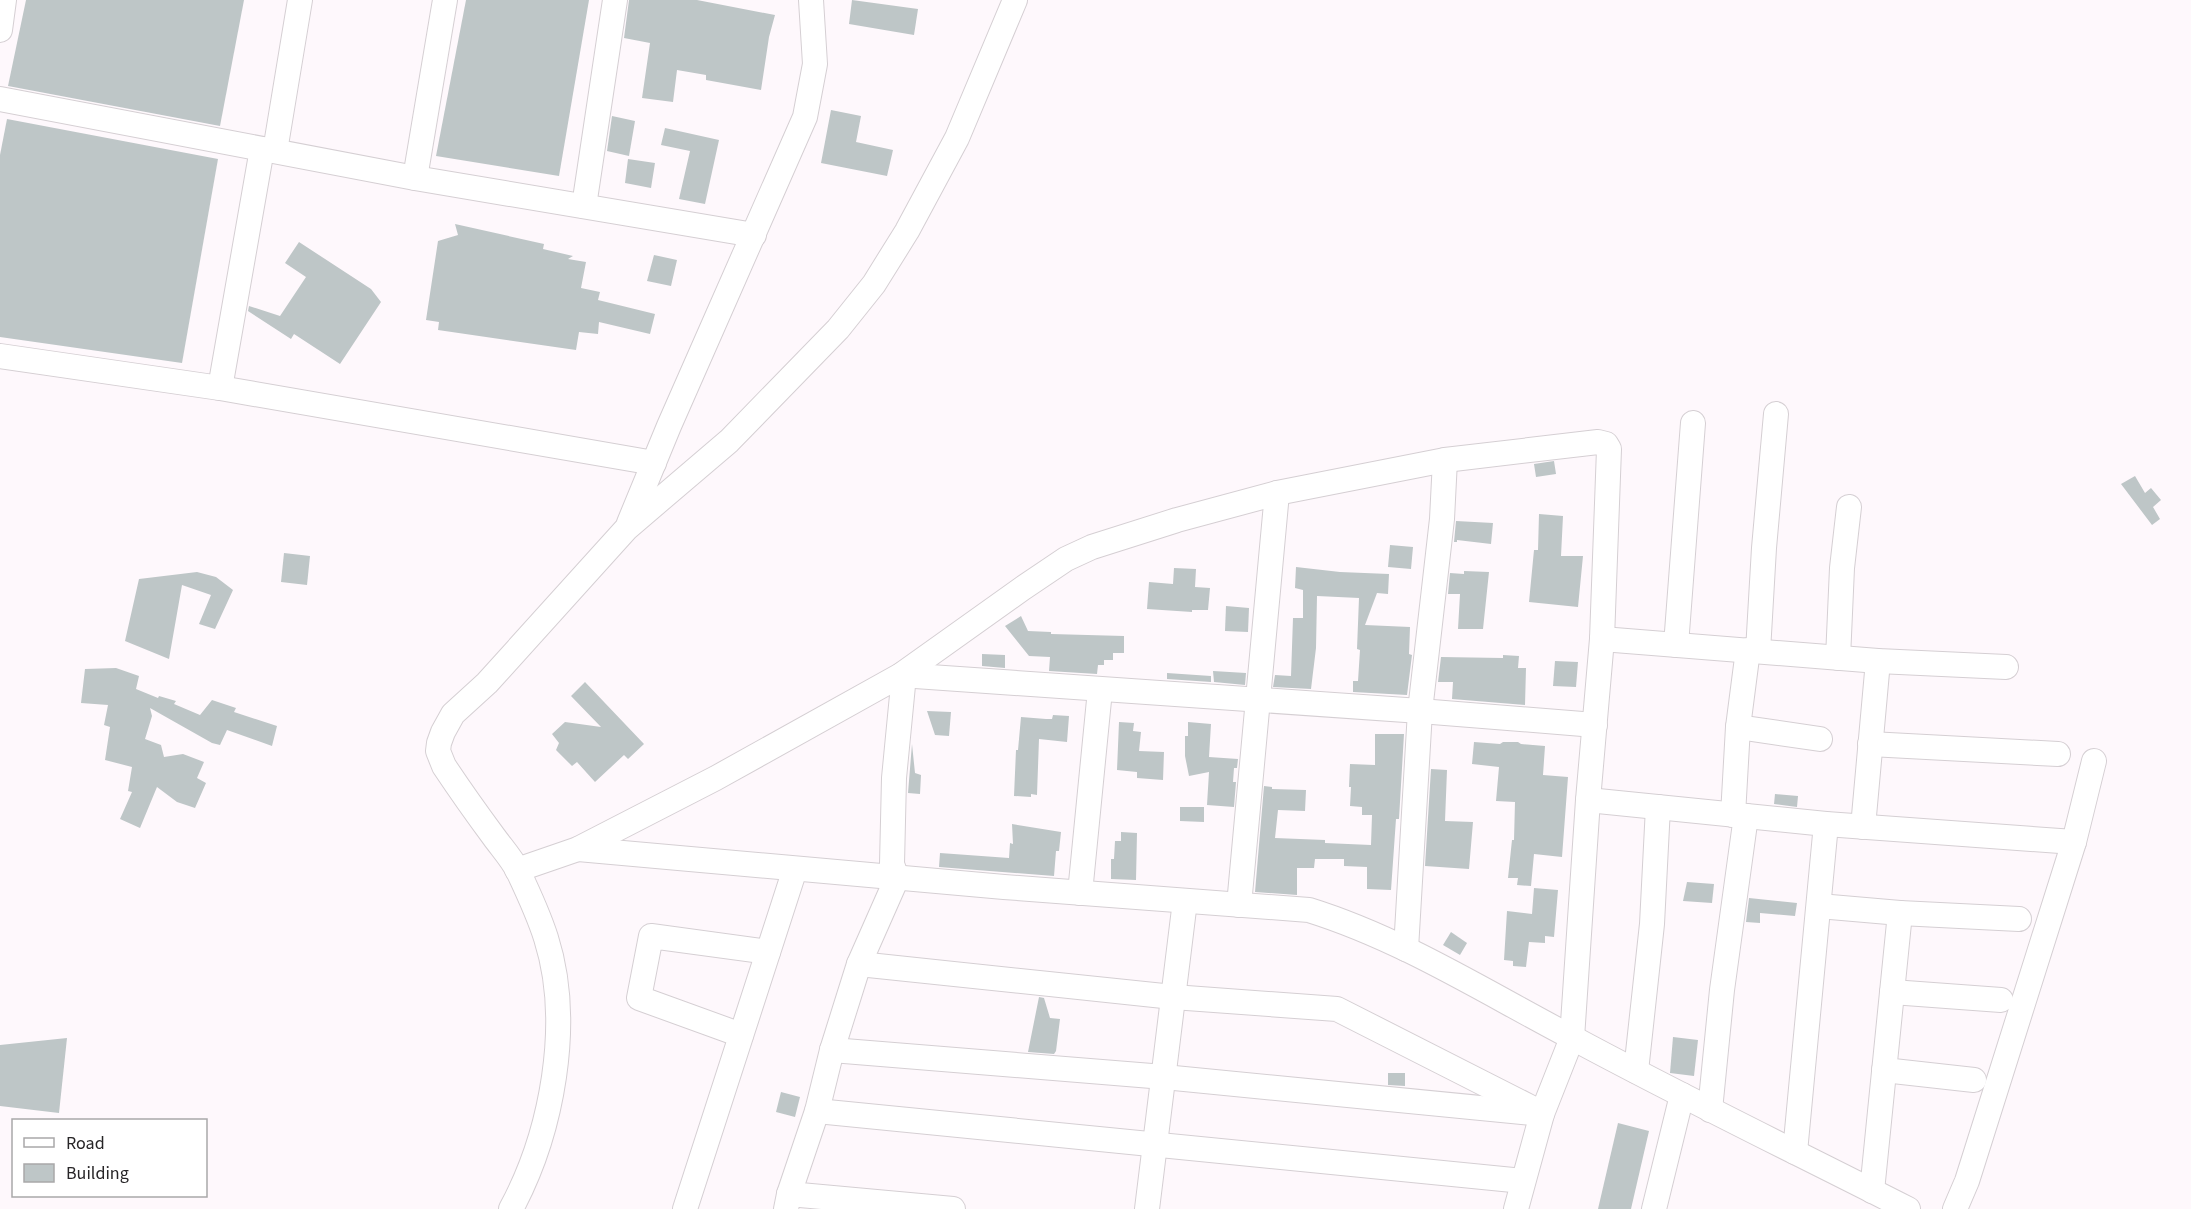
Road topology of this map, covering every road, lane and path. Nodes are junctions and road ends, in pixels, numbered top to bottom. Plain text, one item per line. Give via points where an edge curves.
1 (4, 0) edge
2 (300, 0) edge
3 (445, 0) edge
4 (615, 0) edge
5 (811, 0) edge
6 (1015, 0) edge
7 (0, 30) edge
8 (0, 99) edge
9 (269, 150) junction
10 (415, 178) junction
11 (584, 206) junction
12 (754, 235) junction
13 (0, 356) edge
14 (220, 388) junction
15 (1776, 414) dead end
16 (1693, 423) dead end
17 (1445, 460) junction
18 (654, 463) junction
19 (1277, 493) junction
20 (1849, 507) dead end
21 (627, 528) junction
22 (1602, 639) junction
23 (1676, 645) junction
24 (1753, 651) junction
25 (1838, 658) junction
26 (1878, 661) junction
27 (2006, 667) dead end
28 (902, 675) junction
29 (1100, 690) junction
30 (1257, 701) junction
31 (1420, 711) junction
32 (1595, 725) junction
33 (1738, 727) junction
34 (1820, 739) dead end
35 (1870, 744) junction
36 (2058, 754) dead end
37 (2094, 760) dead end
38 (1588, 800) junction
39 (1658, 807) junction
40 (1739, 815) junction
41 (1826, 824) junction
42 (1863, 827) junction
43 (2074, 842) junction
44 (578, 849) junction
45 (795, 869) junction
46 (517, 870) junction
47 (897, 878) junction
48 (1080, 893) junction
49 (1185, 901) junction
50 (1239, 905) junction
51 (1819, 906) junction
52 (1900, 913) junction
53 (2019, 919) dead end
54 (1406, 948) junction
55 (768, 952) junction
56 (859, 964) junction
57 (1892, 992) junction
58 (1173, 997) junction
59 (2001, 1000) dead end
60 (741, 1035) junction
61 (1572, 1038) junction
62 (832, 1050) junction
63 (1884, 1070) junction
64 (1636, 1071) junction
65 (1164, 1077) junction
66 (1974, 1080) dead end
67 (1682, 1095) junction
68 (1710, 1110) junction
69 (817, 1112) junction
70 (1542, 1114) junction
71 (1156, 1144) junction
72 (1796, 1152) junction
73 (1523, 1181) junction
74 (1872, 1191) junction
75 (787, 1201) edge
76 (511, 1209) edge
77 (685, 1209) edge
78 (953, 1209) edge
79 (1147, 1209) edge
80 (1516, 1209) edge
81 (1654, 1209) edge
82 (1908, 1209) edge
83 (1955, 1209) edge

1 - 7 street
2 - 9 street
3 - 10 street
4 - 11 street
5 - 12 street via 815,64 806,117
6 - 21 street via 957,138 908,231 874,284 838,328 729,441
8 - 9 street
9 - 10 street
9 - 14 street
10 - 11 street
11 - 12 street
12 - 18 street
13 - 14 street
14 - 18 street
15 - 24 street
16 - 23 street
17 - 19 street
17 - 22 street via 1598,442 1608,446
17 - 31 street
18 - 21 street
19 - 28 street via 1115,539 1066,559
19 - 30 street
20 - 25 street
21 - 46 street via 487,683 453,714 439,743 444,766
22 - 23 street
22 - 32 street
23 - 24 street
24 - 25 street
24 - 33 street
25 - 26 street
26 - 27 street
26 - 35 street
28 - 29 street
28 - 44 street
28 - 47 street via 894,778 892,864
29 - 30 street
29 - 48 street
30 - 31 street
30 - 50 street
31 - 32 street
31 - 54 street
32 - 38 street
33 - 34 street
33 - 40 street
35 - 36 street
35 - 42 street
37 - 43 street
38 - 39 street
38 - 61 street
39 - 40 street
39 - 64 street via 1652,924
40 - 41 street
40 - 68 street
41 - 42 street
41 - 51 street
42 - 43 street
43 - 83 street
44 - 45 street
44 - 46 street
45 - 47 street
45 - 55 street
46 - 76 street via 546,938 558,1013 554,1073 544,1127
47 - 48 street
47 - 56 street
48 - 49 street
49 - 50 street
49 - 58 street
50 - 54 street via 1309,910
51 - 52 street
51 - 72 street
52 - 53 street
52 - 57 street
54 - 61 street
55 - 60 street
55 - 60 street via 651,936 639,998
56 - 58 street
56 - 62 street
57 - 59 street
57 - 63 street
58 - 65 street
58 - 70 street via 1337,1009
60 - 77 street
61 - 64 street
61 - 70 street
62 - 65 street
62 - 69 street
63 - 66 street
63 - 74 street
64 - 67 street
65 - 70 street
65 - 71 street
67 - 68 street
67 - 81 street
68 - 72 street
69 - 71 street
69 - 75 street
70 - 73 street
71 - 73 street
71 - 79 street
72 - 74 street
73 - 80 street
74 - 82 street
75 - 78 street

